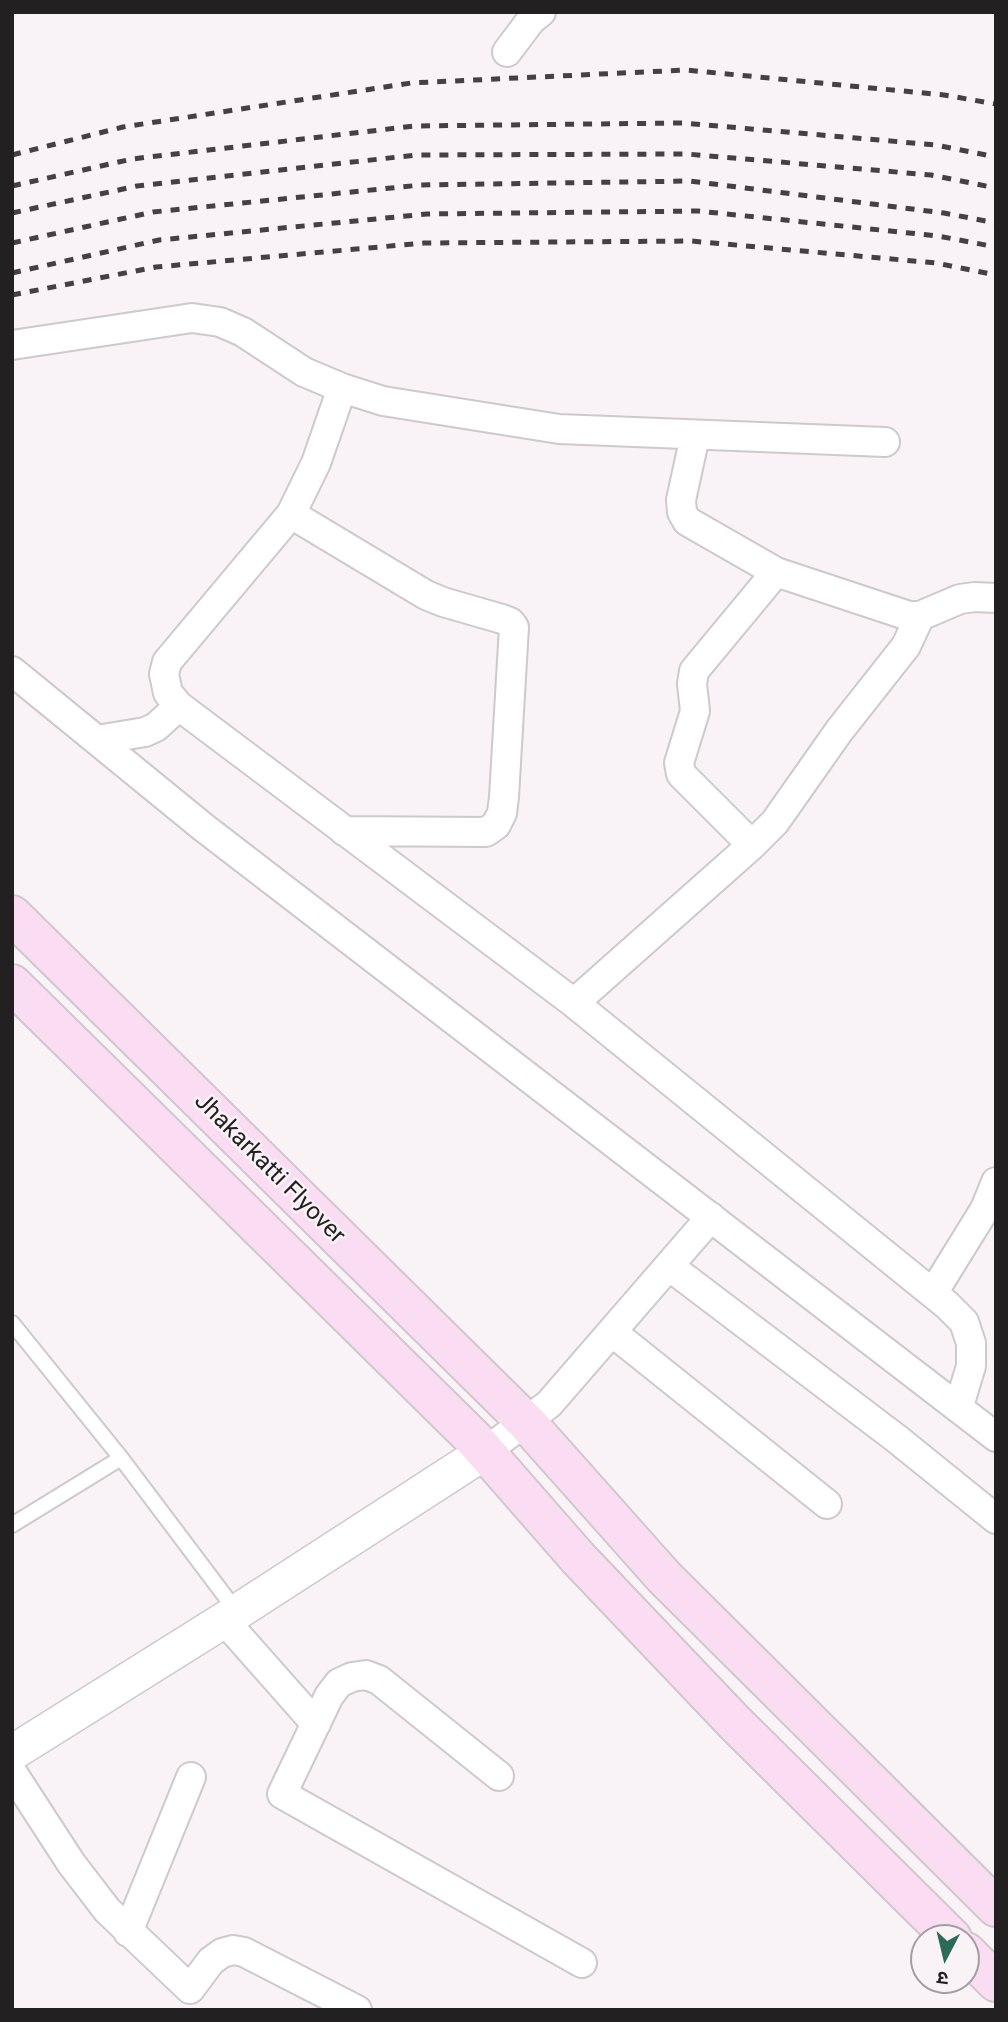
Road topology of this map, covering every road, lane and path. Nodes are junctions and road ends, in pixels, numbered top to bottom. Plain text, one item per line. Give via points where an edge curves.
1 (541, 12) edge
2 (507, 52) dead end
3 (12, 345) edge
4 (342, 388) junction
5 (695, 436) junction
6 (885, 442) dead end
7 (291, 514) junction
8 (776, 572) junction
9 (996, 598) edge
10 (920, 616) junction
11 (12, 671) edge
12 (179, 706) junction
13 (97, 740) junction
14 (344, 831) junction
15 (752, 845) junction
16 (12, 915) edge
17 (12, 984) edge
18 (574, 1003) junction
19 (996, 1182) edge
20 (711, 1217) junction
21 (669, 1266) junction
22 (933, 1293) junction
23 (12, 1323) edge
24 (612, 1332) junction
25 (959, 1406) junction
26 (527, 1423) junction
27 (996, 1437) edge
28 (486, 1451) junction
29 (121, 1458) junction
30 (827, 1504) dead end
31 (996, 1519) edge
32 (12, 1525) edge
33 (231, 1616) junction
34 (316, 1724) junction
35 (12, 1753) edge
36 (12, 1772) edge
37 (499, 1776) dead end
38 (191, 1777) dead end
39 (996, 1907) edge
40 (938, 1924) edge
41 (128, 1933) junction
42 (582, 1963) dead end
43 (980, 1966) edge
44 (996, 1982) edge
45 (357, 2010) edge

1 - 2 street
3 - 4 street via 192,318 220,322 243,332 304,372
4 - 5 street via 383,401 559,429
4 - 7 street via 316,463
5 - 6 street
5 - 8 street via 681,500 687,521
7 - 12 street via 167,662 168,693
7 - 14 street via 426,595 514,627 504,797 496,825 486,832
8 - 10 street via 898,614
8 - 15 street via 694,671 695,710 679,763 681,774
9 - 10 street via 960,599
10 - 15 street via 906,646 787,807
11 - 13 street
12 - 13 street via 145,732
12 - 14 street
13 - 20 street
14 - 18 street
15 - 18 street
16 - 26 main road, Jhakarkatti Flyover
17 - 28 main road, Jhakarkatti Flyover
18 - 22 street
19 - 22 street via 985,1209
20 - 21 street
20 - 25 street
21 - 24 street
21 - 31 street
22 - 25 street via 964,1322 971,1343 971,1366
23 - 29 lane
24 - 26 street
24 - 30 street
25 - 27 street
26 - 28 street
26 - 39 main road, Jhakarkatti Flyover via 664,1577
28 - 33 street
28 - 40 main road, Jhakarkatti Flyover via 578,1558 698,1684
29 - 32 lane
29 - 33 lane
33 - 34 street
33 - 35 street
34 - 37 street via 340,1683 366,1675 379,1680
34 - 42 street via 282,1794
36 - 41 street via 71,1863
38 - 41 street
41 - 45 street via 190,1989 211,1961 233,1950
43 - 44 main road

